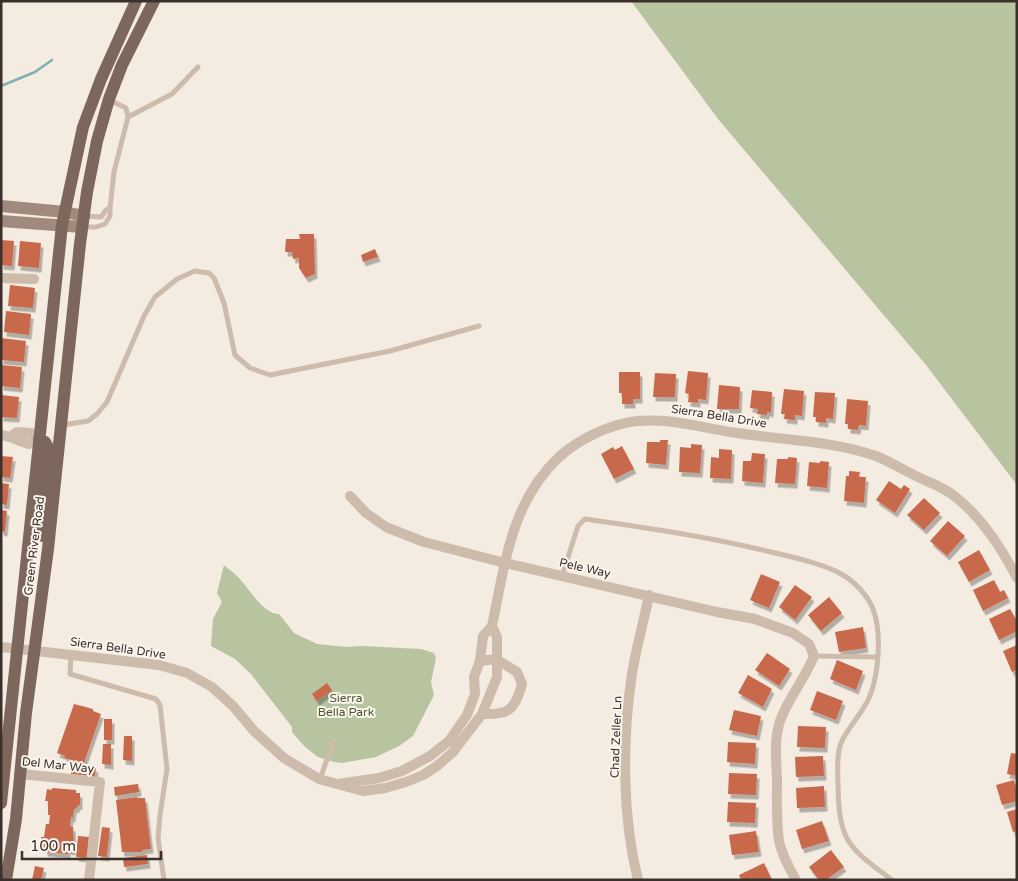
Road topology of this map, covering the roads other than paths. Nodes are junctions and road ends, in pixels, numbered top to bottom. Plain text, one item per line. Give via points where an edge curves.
1 (136, 1) edge
2 (154, 1) edge
3 (198, 67) dead end
4 (109, 100) junction
5 (128, 117) junction
6 (1, 206) edge
7 (110, 208) junction
8 (65, 212) junction
9 (1, 221) edge
10 (83, 221) junction
11 (62, 225) junction
12 (1, 278) edge
13 (34, 279) dead end
14 (479, 326) dead end
15 (62, 425) junction
16 (6, 436) edge
17 (38, 440) junction
18 (350, 496) dead end
19 (46, 561) junction
20 (505, 563) junction
21 (562, 576) junction
22 (1017, 578) edge
23 (649, 595) junction
24 (492, 626) junction
25 (1, 647) edge
26 (16, 649) junction
27 (34, 651) junction
28 (71, 655) junction
29 (814, 656) junction
30 (877, 657) junction
31 (496, 659) junction
32 (480, 661) junction
33 (482, 714) junction
34 (334, 740) dead end
35 (4, 772) junction
36 (21, 774) junction
37 (319, 779) junction
38 (338, 784) junction
39 (1, 803) edge
40 (6, 880) edge
41 (89, 880) edge
42 (164, 880) edge
43 (638, 880) edge
44 (796, 880) edge
45 (892, 880) edge

1 - 8 main road, Green River Road via 101,79 84,128
2 - 4 main road, Green River Road via 122,65
3 - 5 lane via 172,94
4 - 5 lane via 126,108
4 - 10 main road, Green River Road via 97,141
5 - 7 lane via 114,172
6 - 8 main road
7 - 10 lane via 101,217
7 - 10 lane via 105,224 96,227
8 - 10 main road
8 - 11 main road, Green River Road
9 - 11 main road
10 - 11 main road
10 - 15 main road, Green River Road
11 - 17 main road, Green River Road
12 - 13 street
14 - 15 lane via 390,351 270,375 250,368 235,355 220,289 209,273 195,272 177,279 155,297 107,402 97,414 88,421
15 - 19 main road, Green River Road
16 - 17 street via 17,432 31,434
17 - 19 main road via 45,442 48,449 42,514
17 - 26 main road, Green River Road
18 - 20 street, Pele Way via 386,527 424,542
19 - 27 main road, Green River Road
20 - 21 street, Pele Way
20 - 22 street, Sierra Bella Drive via 523,503 536,481 560,456 585,439 610,428 635,421 660,420 841,446 877,456 953,494 979,520 1006,556
20 - 24 street, Sierra Bella Drive
21 - 23 street, Pele Way
21 - 30 lane via 578,526 585,520 662,530 803,560 843,575 865,596 873,609
23 - 29 street, Pele Way via 755,619 793,633 809,644
23 - 43 street, Chad Zeller Ln via 626,718 627,821
24 - 31 street, Sierra Bella Drive via 497,637
24 - 32 street, Sierra Bella Drive via 483,636
25 - 26 street, Sierra Bella Drive
26 - 27 street, Sierra Bella Drive
26 - 35 main road, Green River Road
27 - 28 street, Sierra Bella Drive
27 - 36 main road, Green River Road
28 - 37 street, Sierra Bella Drive via 159,664 187,673 219,693 284,758
28 - 42 lane via 70,674 156,699 160,705 168,770 158,838
29 - 30 lane
29 - 44 street via 780,722 776,747 780,842
30 - 45 lane via 875,681 869,699 841,744 838,808 842,828 851,845
31 - 32 street
31 - 33 street, Sierra Bella Drive via 497,677
31 - 33 street via 517,672 522,684 518,698 509,710 496,715
32 - 38 street, Sierra Bella Drive via 474,677 475,694 470,708 449,741 402,771
33 - 38 street, Sierra Bella Drive via 453,752 423,775 385,788 363,790
34 - 37 lane
35 - 36 lane, Del Mar Way
35 - 39 main road, Green River Road
36 - 40 main road, Green River Road
36 - 41 street, Del Mar Way via 100,782
37 - 38 street, Sierra Bella Drive

